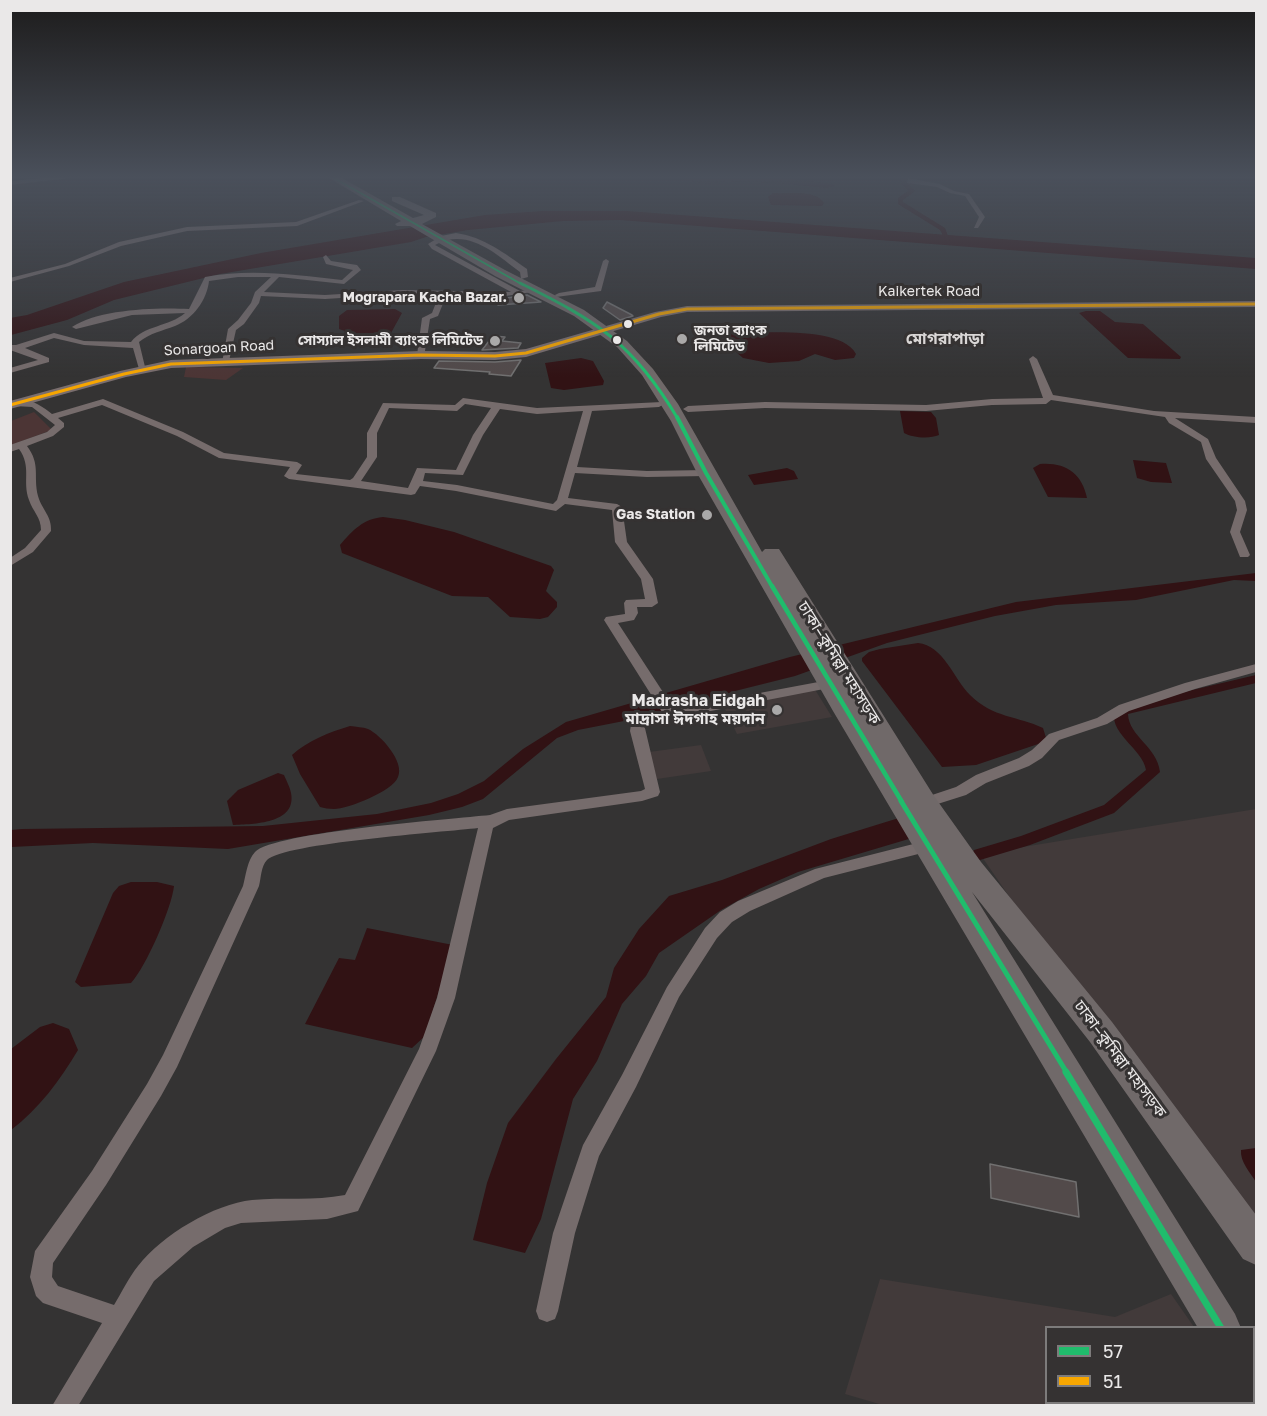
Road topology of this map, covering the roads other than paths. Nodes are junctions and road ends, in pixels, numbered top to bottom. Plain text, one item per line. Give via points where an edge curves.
1 (119, 244) edge
2 (431, 244) edge
3 (455, 244) edge
4 (483, 244) edge
5 (467, 251) junction
6 (326, 257) dead end
7 (606, 261) dead end
8 (489, 267) junction
9 (277, 275) junction
10 (10, 280) edge
11 (524, 287) junction
12 (258, 294) junction
13 (443, 294) junction
14 (559, 295) junction
15 (1257, 304) edge
16 (190, 311) junction
17 (76, 327) dead end
18 (607, 331) junction
19 (133, 345) junction
20 (14, 348) edge
21 (421, 356) junction
22 (1033, 359) dead end
23 (225, 361) junction
24 (143, 369) junction
25 (10, 371) edge
26 (1049, 397) junction
27 (12, 403) edge
28 (659, 404) junction
29 (497, 406) junction
30 (688, 409) junction
31 (588, 410) junction
32 (1168, 415) junction
33 (51, 417) junction
34 (1257, 420) edge
35 (16, 447) edge
36 (703, 468) junction
37 (570, 470) junction
38 (351, 483) junction
39 (417, 483) junction
40 (562, 501) junction
41 (1244, 555) dead end
42 (10, 563) edge
43 (815, 641) junction
44 (1257, 668) edge
45 (835, 685) junction
46 (670, 716) junction
47 (925, 803) junction
48 (491, 821) junction
49 (929, 846) junction
50 (1257, 1246) edge
51 (547, 1311) dead end
52 (117, 1317) junction
53 (1220, 1326) edge
54 (64, 1406) edge

1 - 10 street via 67,266
2 - 11 street
3 - 5 highway, ঢাকা–কুমিল্লা মহাসড়ক
4 - 11 street via 524,271
5 - 8 highway, ঢাকা–কুমিল্লা মহাসড়ক
5 - 11 highway, ঢাকা–কুমিল্লা মহাসড়ক
6 - 9 street via 328,263 355,266 357,270 344,282
7 - 14 street via 598,290
8 - 11 highway
8 - 18 highway, ঢাকা–কুমিল্লা মহাসড়ক
9 - 12 street
9 - 16 street via 208,279 206,291
11 - 13 street
11 - 14 highway, ঢাকা–কুমিল্লা মহাসড়ক
11 - 18 highway
12 - 13 street
12 - 23 street via 242,322 231,329
13 - 21 street via 435,314 426,318
14 - 18 highway, ঢাকা–কুমিল্লা মহাসড়ক
15 - 18 main road, Kaikertek Road via 704,308 673,311
16 - 17 street via 123,312
16 - 19 street via 173,324 140,336
18 - 21 main road, Sonargoan Road via 526,352
18 - 28 highway
18 - 30 highway, ঢাকা–কুমিল্লা মহাসড়ক via 639,341 656,358
18 - 36 highway, ঢাকা–কুমিল্লা মহাসড়ক via 654,383
19 - 20 street via 84,343 54,335
19 - 24 street via 137,346
20 - 25 street via 46,360
21 - 23 main road, Sonargoan Road
22 - 26 street
23 - 24 main road, Sonargoan Road
24 - 27 main road, Sonargoan Road
26 - 30 street via 1046,401 926,408 765,405
26 - 32 street
27 - 33 street via 34,404
28 - 31 street
28 - 36 highway via 685,449
29 - 31 street via 537,411
29 - 38 street via 463,401 457,408 386,405 372,433 372,457
29 - 39 street via 459,473 421,470
30 - 43 highway, ঢাকা–কুমিল্লা মহাসড়ক via 760,533
31 - 37 street
32 - 34 street
32 - 41 street via 1205,441 1211,459 1240,501 1242,510 1234,532
33 - 35 street via 59,428
33 - 38 street via 103,402 222,456 297,465 289,476
35 - 42 street via 31,458 33,497 45,513 47,526 34,545
36 - 37 street via 647,474
36 - 43 highway, ঢাকা–কুমিল্লা মহাসড়ক
37 - 40 street
38 - 39 street via 411,492
39 - 40 street via 556,508
40 - 46 street via 618,507 621,542 647,579 652,603 630,603 630,617 610,620
43 - 45 highway
44 - 47 street via 1124,708 1102,721 1054,737 1024,762
45 - 46 street
45 - 47 highway, ঢাকা–কুমিল্লা মহাসড়ক
45 - 49 highway, ঢাকা–কুমিল্লা মহাসড়ক
46 - 48 street via 636,723 653,792 507,815
47 - 50 highway, ঢাকা–কুমিল্লা মহাসড়ক via 971,870 1101,1032
48 - 52 street via 486,826 446,998 428,1051 351,1204 319,1210 231,1215 198,1232 156,1263
48 - 52 street via 338,837 273,848 261,856 160,1081 44,1258 41,1277 51,1295
49 - 51 street via 821,873 744,906 711,933 673,992 590,1152 564,1233
49 - 53 highway, ঢাকা–কুমিল্লা মহাসড়ক
52 - 54 street

